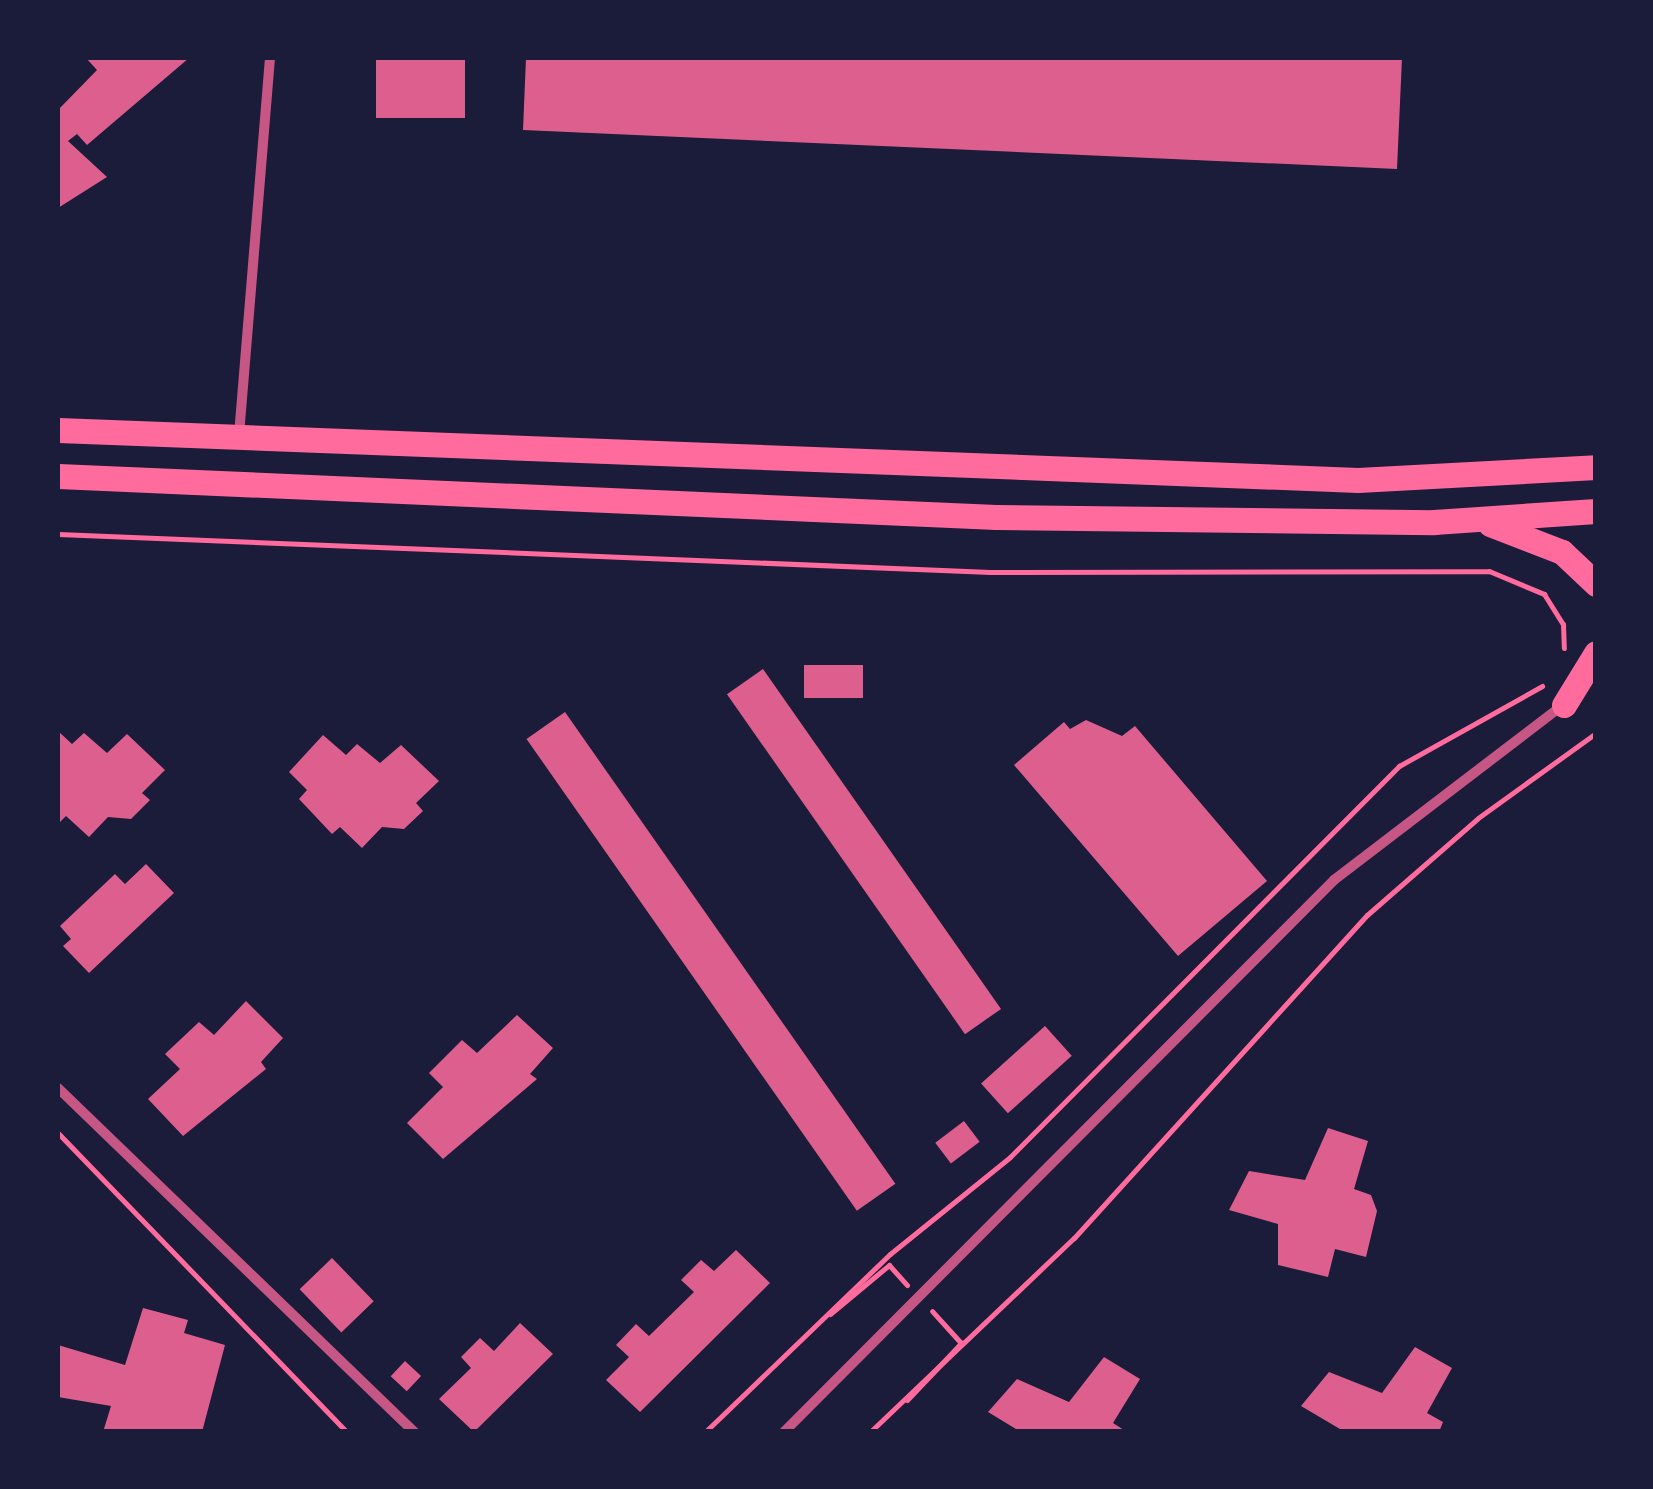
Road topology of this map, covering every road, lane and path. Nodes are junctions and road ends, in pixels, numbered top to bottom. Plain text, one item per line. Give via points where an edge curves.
1 (270, 58) edge
2 (58, 430) edge
3 (238, 437) junction
4 (1593, 466) edge
5 (58, 476) edge
6 (1596, 511) edge
7 (1480, 521) junction
8 (58, 534) edge
9 (1596, 584) edge
10 (1596, 653) edge
11 (1560, 662) dead end
12 (1552, 674) dead end
13 (1596, 674) edge
14 (1596, 694) edge
15 (1564, 705) junction
16 (1596, 733) edge
17 (58, 1088) edge
18 (58, 1133) edge
19 (889, 1265) dead end
20 (826, 1316) junction
21 (961, 1343) dead end
22 (906, 1403) junction
23 (348, 1432) edge
24 (414, 1432) edge
25 (706, 1432) edge
26 (784, 1432) edge
27 (870, 1432) edge

1 - 3 street
2 - 3 main road
3 - 4 main road via 1358,480
5 - 7 main road via 996,517
6 - 7 main road
7 - 9 main road via 1562,552
8 - 11 path via 990,572 1489,571 1544,594 1563,624
10 - 15 main road
12 - 20 path via 1399,766 1010,1157
13 - 15 street
14 - 15 main road
15 - 26 street via 1334,880
16 - 22 path via 1478,818 1367,915 1074,1238
17 - 24 street
18 - 23 path
19 - 20 path
20 - 25 path
21 - 22 path via 913,1384
22 - 27 path

